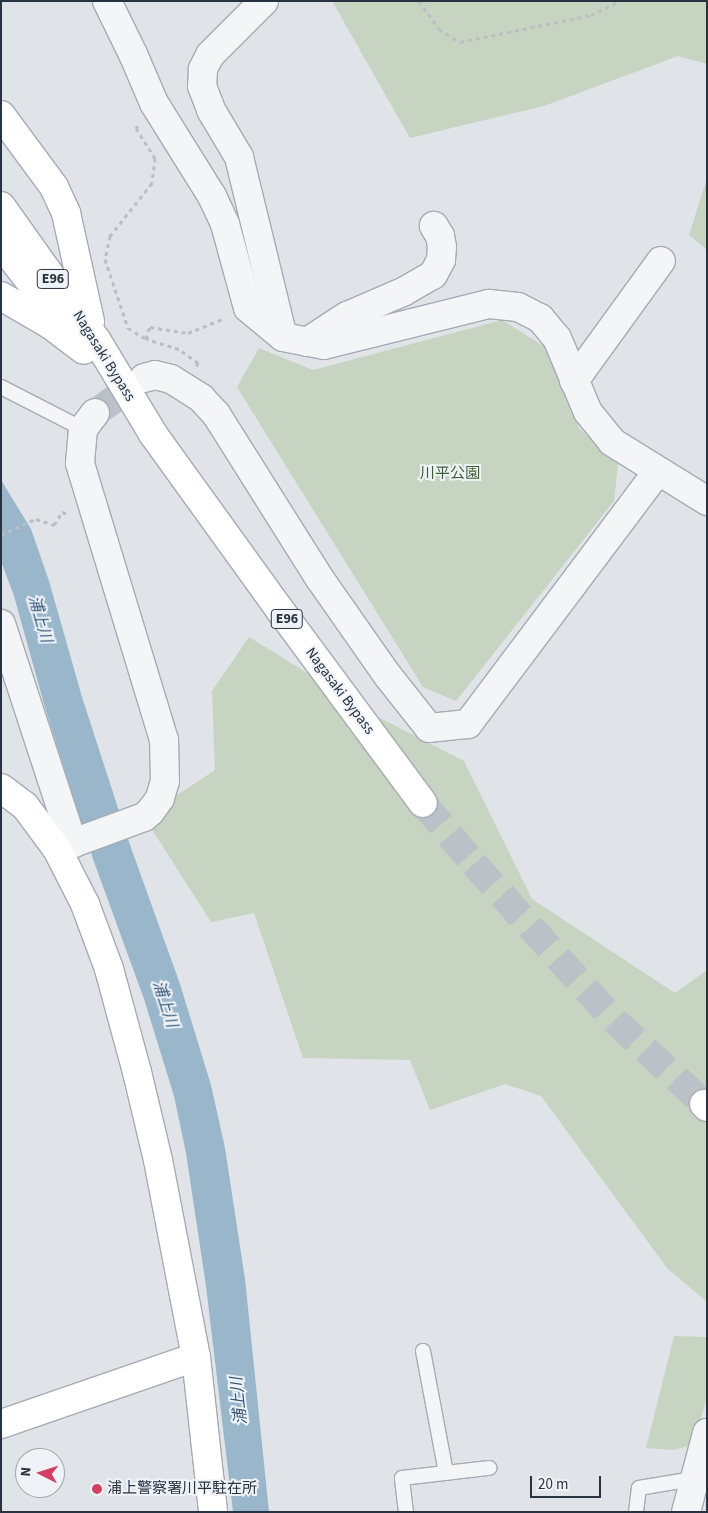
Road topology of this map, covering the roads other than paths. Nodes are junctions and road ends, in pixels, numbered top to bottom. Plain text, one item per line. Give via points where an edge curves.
1 (106, 1) edge
2 (264, 1) edge
3 (1, 115) edge
4 (1, 206) edge
5 (434, 226) dead end
6 (1, 244) edge
7 (661, 261) dead end
8 (1, 296) edge
9 (294, 340) junction
10 (90, 345) junction
11 (144, 378) tunnel mouth
12 (574, 381) junction
13 (1, 387) edge
14 (89, 421) joint
15 (657, 472) junction
16 (707, 501) edge
17 (1, 624) edge
18 (1, 788) edge
19 (423, 803) tunnel mouth
20 (65, 847) junction
21 (423, 1351) dead end
22 (196, 1357) junction
23 (1, 1424) edge
24 (707, 1433) edge
25 (489, 1468) dead end
26 (446, 1474) junction
27 (693, 1479) junction
28 (213, 1512) edge
29 (406, 1512) edge
30 (636, 1512) edge
31 (686, 1512) edge

1 - 9 street via 154,103 212,196 224,224 248,308
2 - 9 street via 210,55 203,70 202,86 211,110 240,157
3 - 10 main road via 54,188 66,213
4 - 10 main road, Nagasaki Bypass / E96
5 - 9 street via 442,247 441,260 433,275 403,292
6 - 10 main road, Nagasaki Bypass / E96
7 - 12 street
8 - 10 main road
9 - 12 street via 324,344 489,304 518,307 540,318 557,338
10 - 19 main road, Nagasaki Bypass / E96
11 - 15 street via 155,375 171,379 201,398 216,414 320,579 429,728 468,724
12 - 15 street via 597,427 612,442
13 - 14 lane
14 - 20 street via 80,463 164,740 165,781 160,798 144,817
15 - 16 street
17 - 20 street
18 - 20 main road via 25,806
20 - 22 main road via 112,979 158,1160
21 - 26 lane
22 - 23 main road
22 - 28 main road
24 - 27 street
25 - 26 lane
26 - 29 lane via 402,1478
27 - 30 lane via 639,1488
27 - 31 street

